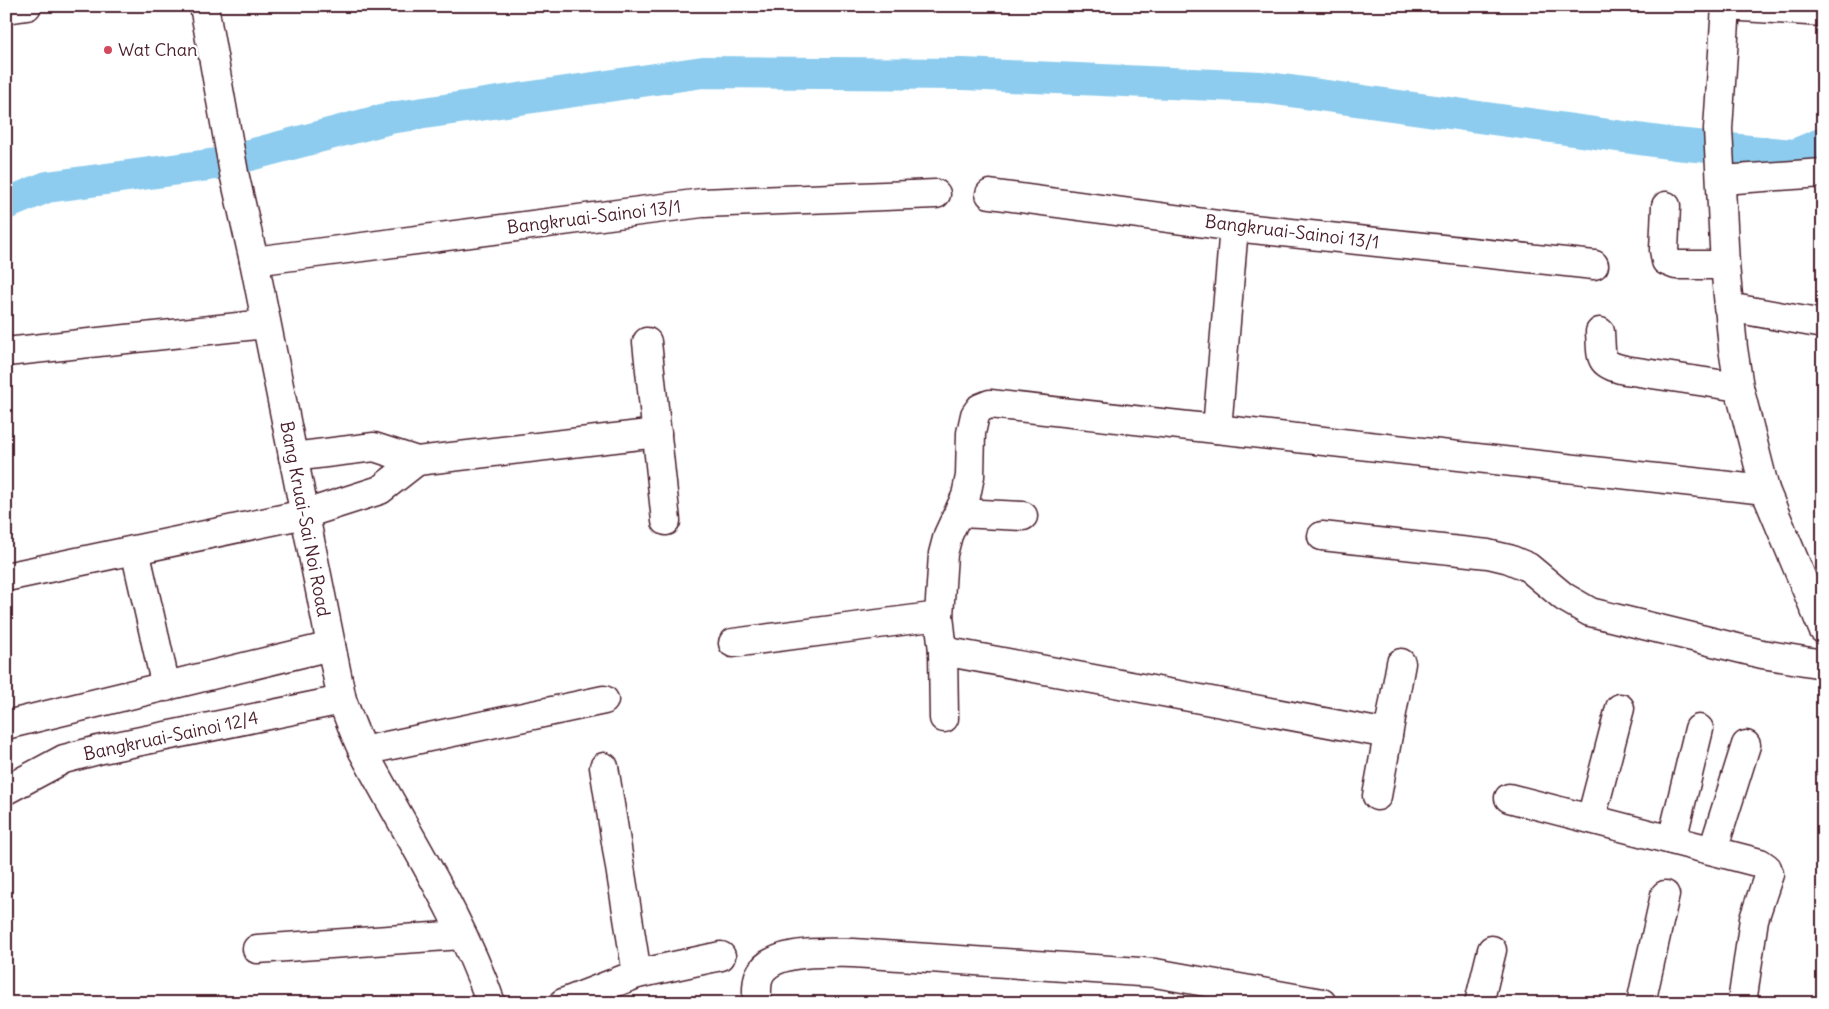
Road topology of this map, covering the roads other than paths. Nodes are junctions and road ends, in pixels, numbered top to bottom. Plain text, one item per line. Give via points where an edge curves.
1 (27, 6) edge
2 (204, 6) edge
3 (1726, 6) edge
4 (6, 9) edge
5 (1823, 12) edge
6 (1721, 172) junction
7 (1823, 173) edge
8 (936, 194) dead end
9 (990, 194) dead end
10 (1666, 206) dead end
11 (1234, 227) junction
12 (254, 261) junction
13 (1594, 265) dead end
14 (1725, 265) junction
15 (1728, 306) junction
16 (266, 324) junction
17 (1823, 324) edge
18 (1600, 332) dead end
19 (647, 342) dead end
20 (6, 352) edge
21 (1739, 387) junction
22 (1217, 429) junction
23 (656, 433) junction
24 (293, 458) junction
25 (417, 461) junction
26 (1765, 490) junction
27 (959, 513) junction
28 (305, 514) junction
29 (1023, 516) dead end
30 (666, 521) dead end
31 (1322, 536) dead end
32 (135, 550) junction
33 (6, 577) edge
34 (939, 616) junction
35 (1823, 629) edge
36 (733, 643) dead end
37 (331, 646) junction
38 (943, 651) junction
39 (1401, 663) dead end
40 (1823, 664) edge
41 (166, 686) junction
42 (342, 700) junction
43 (604, 700) dead end
44 (1620, 708) dead end
45 (944, 718) dead end
46 (6, 725) edge
47 (1698, 729) dead end
48 (1388, 734) junction
49 (1746, 745) dead end
50 (362, 751) junction
51 (604, 767) dead end
52 (6, 790) edge
53 (1377, 796) dead end
54 (1509, 798) dead end
55 (1591, 819) junction
56 (1672, 840) junction
57 (1713, 850) junction
58 (1665, 894) dead end
59 (462, 935) junction
60 (256, 949) dead end
61 (1492, 950) dead end
62 (721, 956) dead end
63 (637, 974) junction
64 (491, 1003) edge
65 (563, 1003) edge
66 (757, 1003) edge
67 (1322, 1003) edge
68 (1479, 1003) edge
69 (1641, 1003) edge
70 (1742, 1003) edge

1 - 4 street
2 - 12 street, Bang Kruai-Sai Noi Road via 234,173
3 - 5 street
3 - 6 street via 1718,129
6 - 7 street
6 - 14 street
8 - 12 street, Bangkruai-Sainoi 13/1 via 702,203
9 - 11 street, Bangkruai-Sainoi 13/1
10 - 14 street via 1666,260 1676,265
11 - 13 street, Bangkruai-Sainoi 13/1
11 - 22 street
12 - 16 street, Bang Kruai-Sai Noi Road
14 - 15 street
15 - 17 street
15 - 21 street
16 - 20 street
16 - 24 street, Bang Kruai-Sai Noi Road
18 - 21 street via 1602,358 1608,366
19 - 23 street
21 - 26 street
22 - 26 street
22 - 27 street via 990,404 974,415 970,476
23 - 25 street
23 - 30 street
24 - 25 street via 374,447
24 - 28 street, Bang Kruai-Sai Noi Road
25 - 28 street via 380,490
26 - 35 street
27 - 29 street
27 - 34 street via 943,554
28 - 32 street
28 - 37 street, Bang Kruai-Sai Noi Road
31 - 40 street via 1509,559 1528,567 1564,597 1590,612 1762,654
32 - 33 street
32 - 41 street
34 - 36 street
34 - 38 street
37 - 41 street
37 - 42 street, Bang Kruai-Sai Noi Road
38 - 45 street
38 - 48 street
39 - 48 street
41 - 46 street
42 - 50 street, Bang Kruai-Sai Noi Road
42 - 52 street, Bangkruai-Sainoi 12/4 via 64,759
43 - 50 street
44 - 55 street
47 - 56 street
48 - 53 street
49 - 57 street
50 - 59 street, Bang Kruai-Sai Noi Road
51 - 63 street
54 - 55 street
55 - 56 street
56 - 57 street
57 - 70 street via 1760,863 1769,874 1754,919
58 - 69 street
59 - 60 street
59 - 64 street, Bang Kruai-Sai Noi Road
61 - 68 street
62 - 63 street
63 - 65 street
66 - 67 street via 756,988 760,974 769,964 789,956 812,953 1155,973

